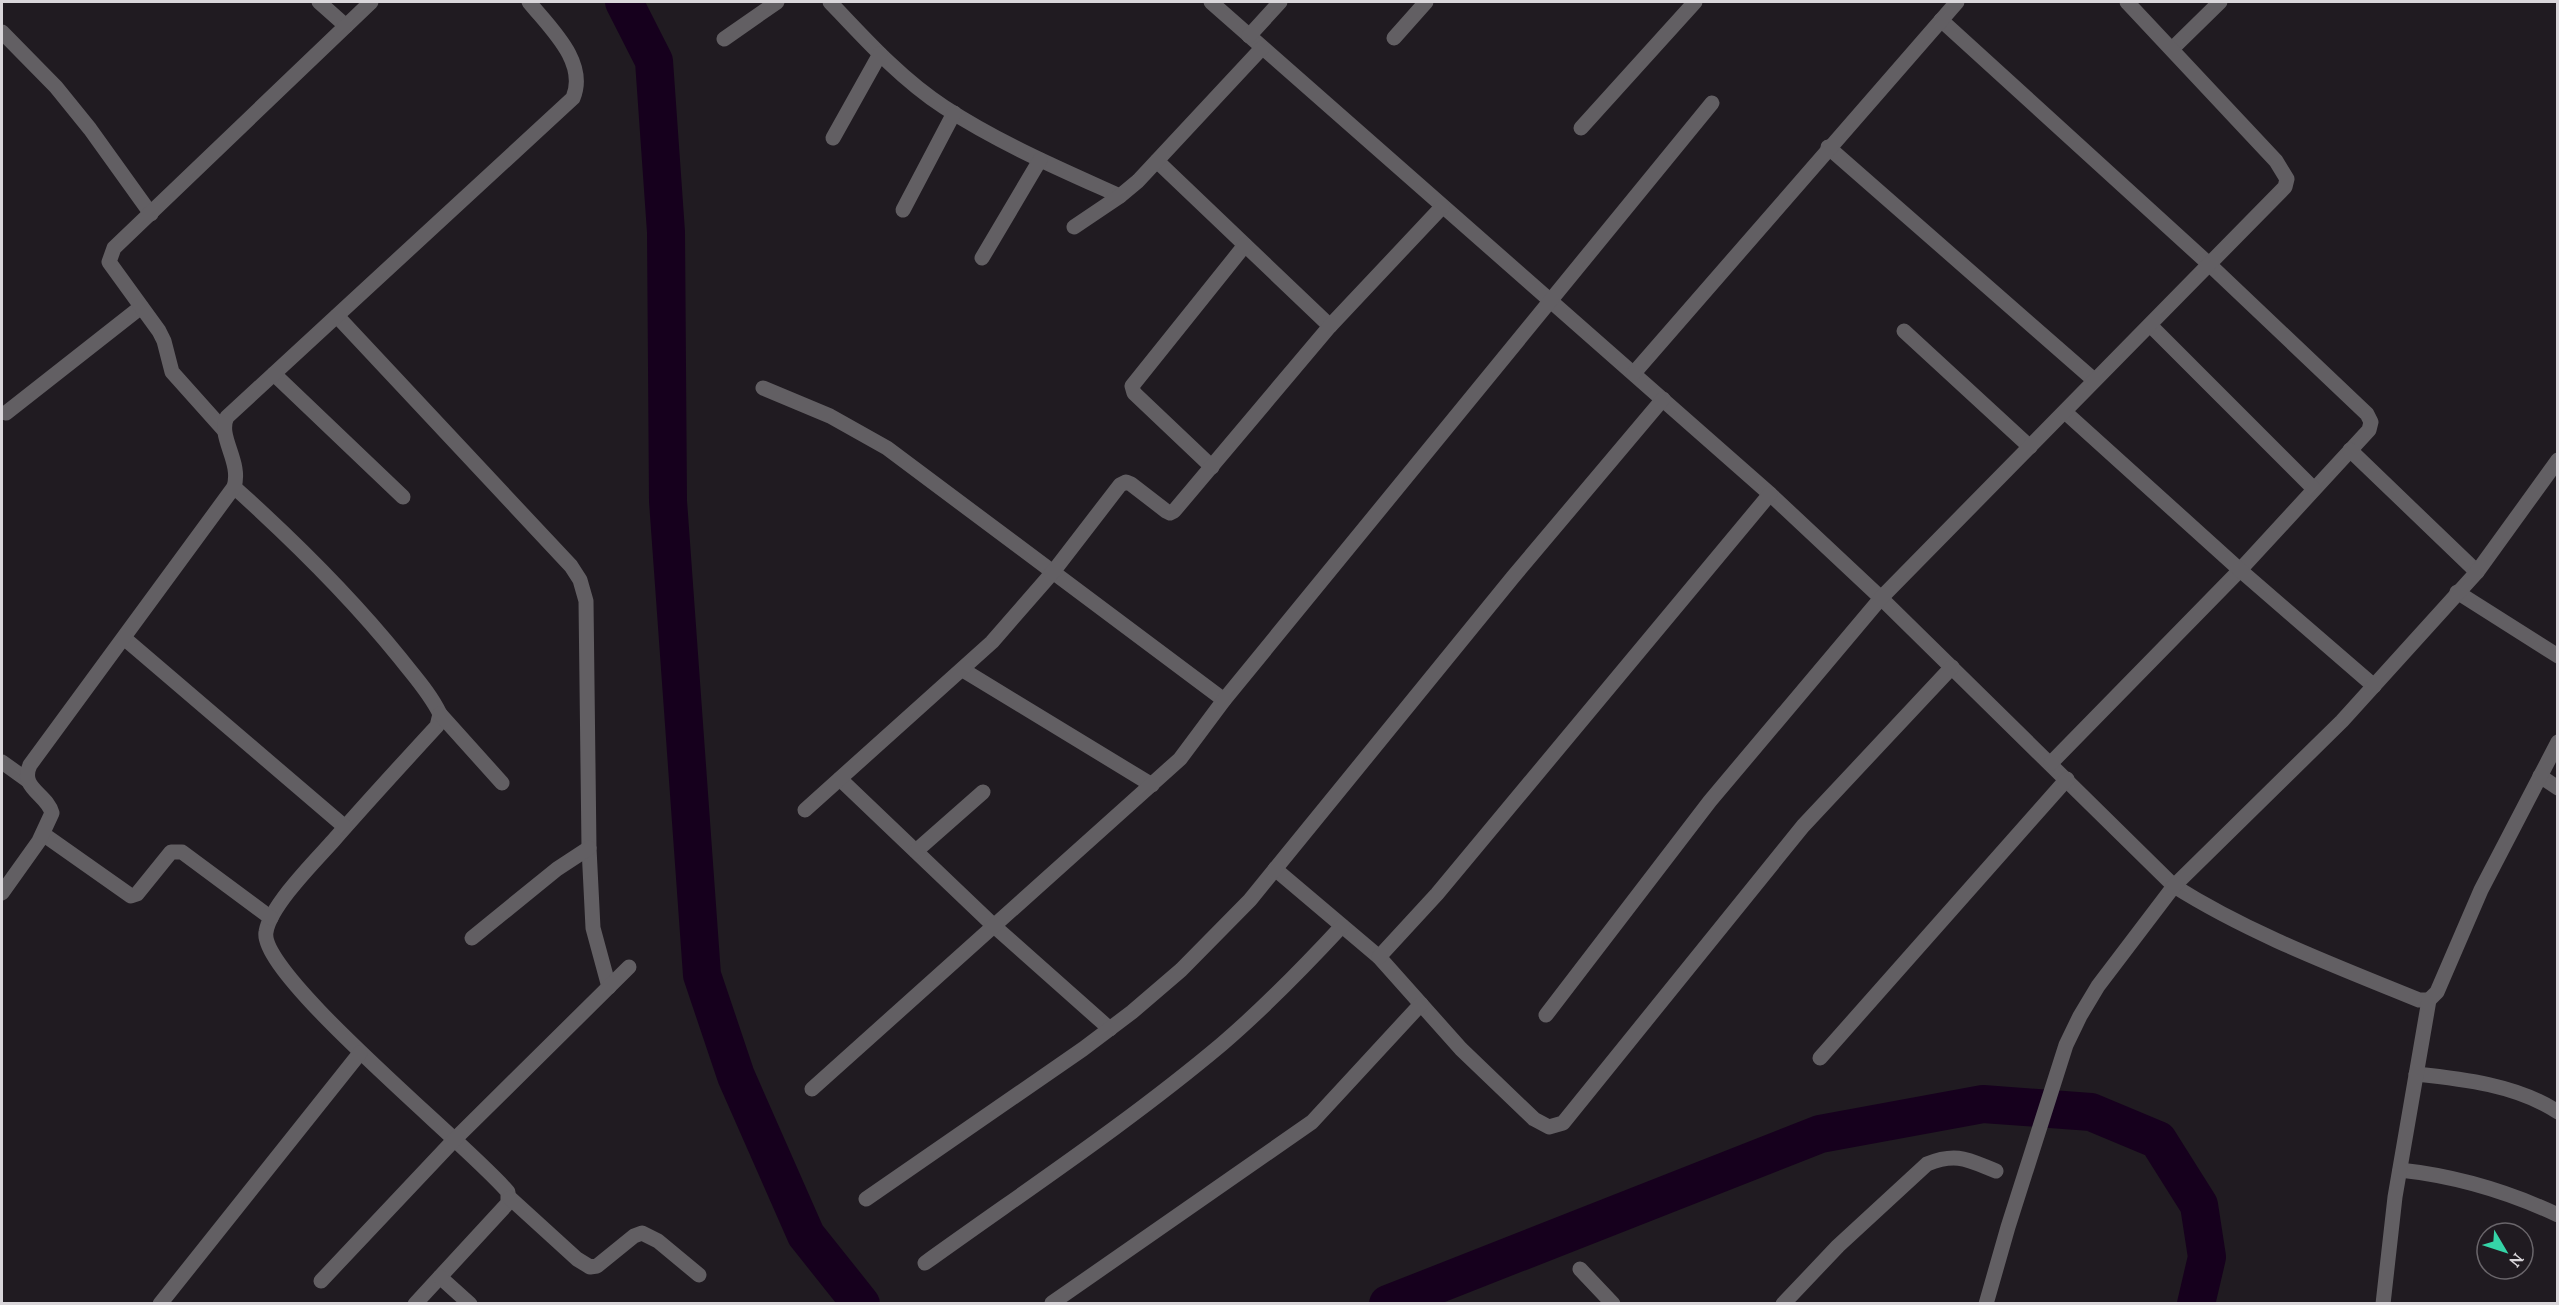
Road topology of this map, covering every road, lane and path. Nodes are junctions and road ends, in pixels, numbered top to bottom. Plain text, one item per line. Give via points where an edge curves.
1 (319, 2) edge
2 (371, 2) edge
3 (529, 2) edge
4 (777, 2) edge
5 (830, 2) edge
6 (1211, 2) edge
7 (1280, 2) edge
8 (1426, 2) edge
9 (1695, 2) edge
10 (1957, 2) edge
11 (2127, 2) edge
12 (2220, 2) edge
13 (1941, 20) junction
14 (346, 26) junction
15 (2, 32) edge
16 (1249, 36) junction
17 (1394, 38) dead end
18 (724, 39) dead end
19 (1262, 48) junction
20 (2172, 49) junction
21 (880, 54) junction
22 (1712, 104) dead end
23 (954, 113) junction
24 (1581, 128) dead end
25 (833, 138) dead end
26 (1828, 147) junction
27 (1040, 160) junction
28 (1157, 161) junction
29 (1120, 196) junction
30 (1442, 207) junction
31 (903, 210) dead end
32 (151, 214) junction
33 (1074, 227) dead end
34 (1245, 245) junction
35 (982, 258) dead end
36 (2210, 265) junction
37 (1550, 299) junction
38 (141, 307) junction
39 (337, 316) junction
40 (2150, 325) junction
41 (1330, 326) junction
42 (1904, 331) dead end
43 (1634, 373) junction
44 (274, 374) junction
45 (2094, 380) junction
46 (763, 388) dead end
47 (1663, 399) junction
48 (2065, 411) junction
49 (6, 413) dead end
50 (223, 429) junction
51 (2030, 447) junction
52 (2350, 450) junction
53 (2558, 460) edge
54 (1212, 467) junction
55 (234, 487) junction
56 (2314, 489) junction
57 (1770, 494) junction
58 (403, 497) dead end
59 (2240, 570) junction
60 (1053, 572) junction
61 (2476, 572) junction
62 (2457, 592) junction
63 (1881, 598) junction
64 (124, 638) junction
65 (2558, 656) edge
66 (1952, 667) junction
67 (963, 670) junction
68 (2374, 686) junction
69 (1224, 700) junction
70 (440, 714) junction
71 (2558, 742) edge
72 (2, 762) edge
73 (2051, 763) junction
74 (2540, 776) junction
75 (840, 779) junction
76 (2067, 779) junction
77 (27, 780) junction
78 (502, 783) dead end
79 (1152, 785) junction
80 (2558, 788) edge
81 (983, 792) dead end
82 (805, 810) dead end
83 (345, 827) junction
84 (43, 834) junction
85 (589, 848) junction
86 (916, 851) junction
87 (1275, 869) junction
88 (2174, 886) junction
89 (2, 893) edge
90 (271, 918) junction
91 (994, 926) junction
92 (1342, 926) junction
93 (472, 938) dead end
94 (1380, 957) junction
95 (629, 967) dead end
96 (609, 987) junction
97 (2429, 1000) junction
98 (1421, 1004) junction
99 (1546, 1015) dead end
100 (1110, 1029) junction
101 (360, 1053) junction
102 (1820, 1058) dead end
103 (2416, 1074) junction
104 (812, 1089) dead end
105 (2558, 1112) edge
106 (455, 1139) junction
107 (1996, 1170) dead end
108 (2400, 1170) junction
109 (510, 1198) junction
110 (866, 1198) dead end
111 (2558, 1215) edge
112 (925, 1263) dead end
113 (1580, 1269) dead end
114 (699, 1275) dead end
115 (440, 1277) junction
116 (321, 1281) dead end
117 (1052, 1303) edge
118 (160, 1304) edge
119 (415, 1304) edge
120 (470, 1304) edge
121 (1613, 1304) edge
122 (1783, 1304) edge
123 (1986, 1304) edge
124 (2383, 1304) edge

1 - 14 street
2 - 14 street
3 - 39 street via 569,55 576,72 573,98
4 - 18 street
5 - 21 street
6 - 16 street
7 - 16 street
8 - 17 street
9 - 24 street
10 - 13 street
11 - 20 street
12 - 20 street
13 - 26 street
13 - 36 street
14 - 32 street
15 - 32 street via 63,95
16 - 19 street
19 - 28 street
19 - 30 street
20 - 36 street via 2276,161 2287,179 2285,187
21 - 23 street
21 - 25 street
22 - 37 street
23 - 27 street
23 - 31 street
26 - 43 street
26 - 45 street
27 - 29 street
27 - 35 street
28 - 29 street
28 - 34 street
29 - 33 street
30 - 37 street
30 - 41 street
32 - 38 street via 109,257
34 - 41 street
34 - 54 street via 1132,386 1134,393
36 - 40 street
36 - 52 street via 2367,414 2369,430
37 - 43 street
37 - 69 street
38 - 49 street
38 - 50 street via 164,341 172,372
39 - 44 street
39 - 85 street via 580,580 586,601
40 - 45 street
40 - 56 street
41 - 54 street
42 - 51 street
43 - 47 street
44 - 50 street via 231,411
44 - 58 street
45 - 48 street
46 - 60 street via 830,416 887,448
47 - 57 street
47 - 87 street
48 - 51 street
48 - 59 street
50 - 55 street via 236,464
51 - 63 street
52 - 56 street
52 - 61 street
53 - 61 street
54 - 60 street via 1170,513 1131,484 1120,485
55 - 64 street
55 - 70 street via 331,580 385,639
56 - 59 street
57 - 63 street
57 - 94 street via 1437,894
59 - 68 street
59 - 73 street
60 - 67 street
60 - 69 street
61 - 62 street
62 - 65 street
62 - 68 street
63 - 66 street
63 - 99 street via 1710,801
64 - 77 street via 30,765
64 - 83 street
66 - 73 street
66 - 98 street via 1803,826 1563,1123 1549,1127 1534,1119 1461,1049
67 - 75 street
67 - 79 street
68 - 88 street
69 - 79 street via 1180,759
70 - 78 street
70 - 83 street via 437,726
71 - 74 street
72 - 77 street
73 - 76 street
74 - 80 street
74 - 97 street via 2481,890 2437,992
75 - 82 street
75 - 86 street
76 - 88 street
76 - 102 street
77 - 84 street via 52,810
79 - 91 street
81 - 86 street
83 - 90 street via 296,882
84 - 89 street
84 - 90 street via 131,896 137,894 171,852 182,852
85 - 93 street
85 - 96 street via 593,928
86 - 91 street
87 - 92 street
87 - 100 street via 1181,970
88 - 97 street via 2208,907 2315,957 2419,1000
88 - 123 street via 2098,986 2066,1045
90 - 101 street via 265,932 273,955 316,1008
91 - 100 street
91 - 104 street
92 - 94 street
92 - 112 street via 1222,1044 1118,1125
94 - 98 street
95 - 96 street
96 - 106 street
97 - 103 street
98 - 117 street via 1312,1122
100 - 110 street
101 - 106 street
101 - 118 street
103 - 105 street via 2458,1078 2513,1091
103 - 108 street
106 - 109 street via 504,1187
106 - 116 street
107 - 122 street via 1962,1158 1944,1157 1927,1164 1838,1246
108 - 111 street via 2483,1185
108 - 124 street
109 - 114 street via 590,1267 642,1233 658,1241
109 - 115 street
113 - 121 street
115 - 119 street
115 - 120 street

